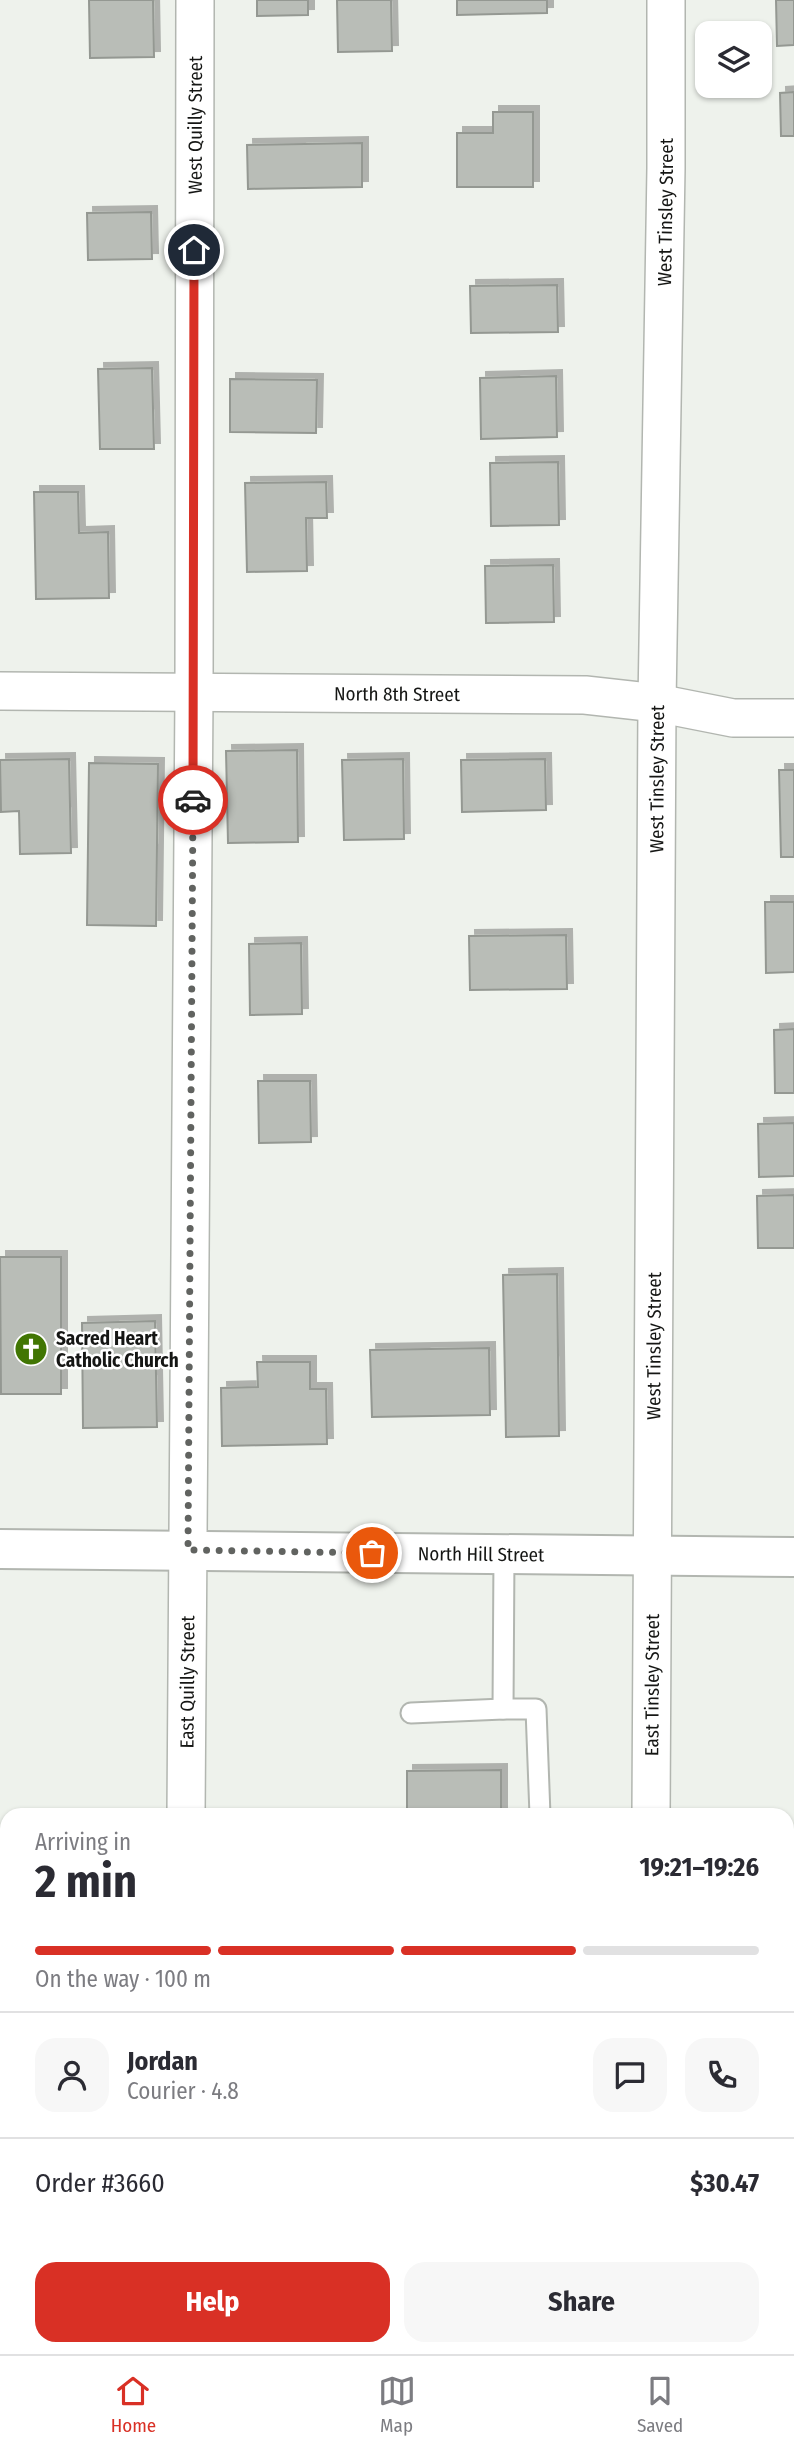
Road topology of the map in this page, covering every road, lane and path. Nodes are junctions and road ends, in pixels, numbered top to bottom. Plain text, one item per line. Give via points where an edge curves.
1 (195, 0) edge
2 (666, 0) edge
3 (0, 691) edge
4 (194, 694) junction
5 (657, 703) junction
6 (794, 718) edge
7 (0, 1549) edge
8 (188, 1550) junction
9 (504, 1554) junction
10 (654, 1556) junction
11 (794, 1557) edge
12 (503, 1709) junction
13 (411, 1713) dead end
14 (186, 1808) edge
15 (540, 1808) edge
16 (651, 1808) edge

1 - 4 street, West Quilly Street
2 - 5 street, West Tinsley Street
3 - 4 street, North 8th Street
4 - 5 street, North 8th Street via 584,695
4 - 8 street, West Quilly Street
5 - 6 street, North 8th Street via 733,718
5 - 10 street, West Tinsley Street
7 - 8 street, North Hill Street
8 - 9 street, North Hill Street
8 - 14 street, East Quilly Street
9 - 10 street, North Hill Street
9 - 12 lane
10 - 11 street, North Hill Street
10 - 16 street, East Tinsley Street
12 - 13 lane
12 - 15 lane via 536,1709

